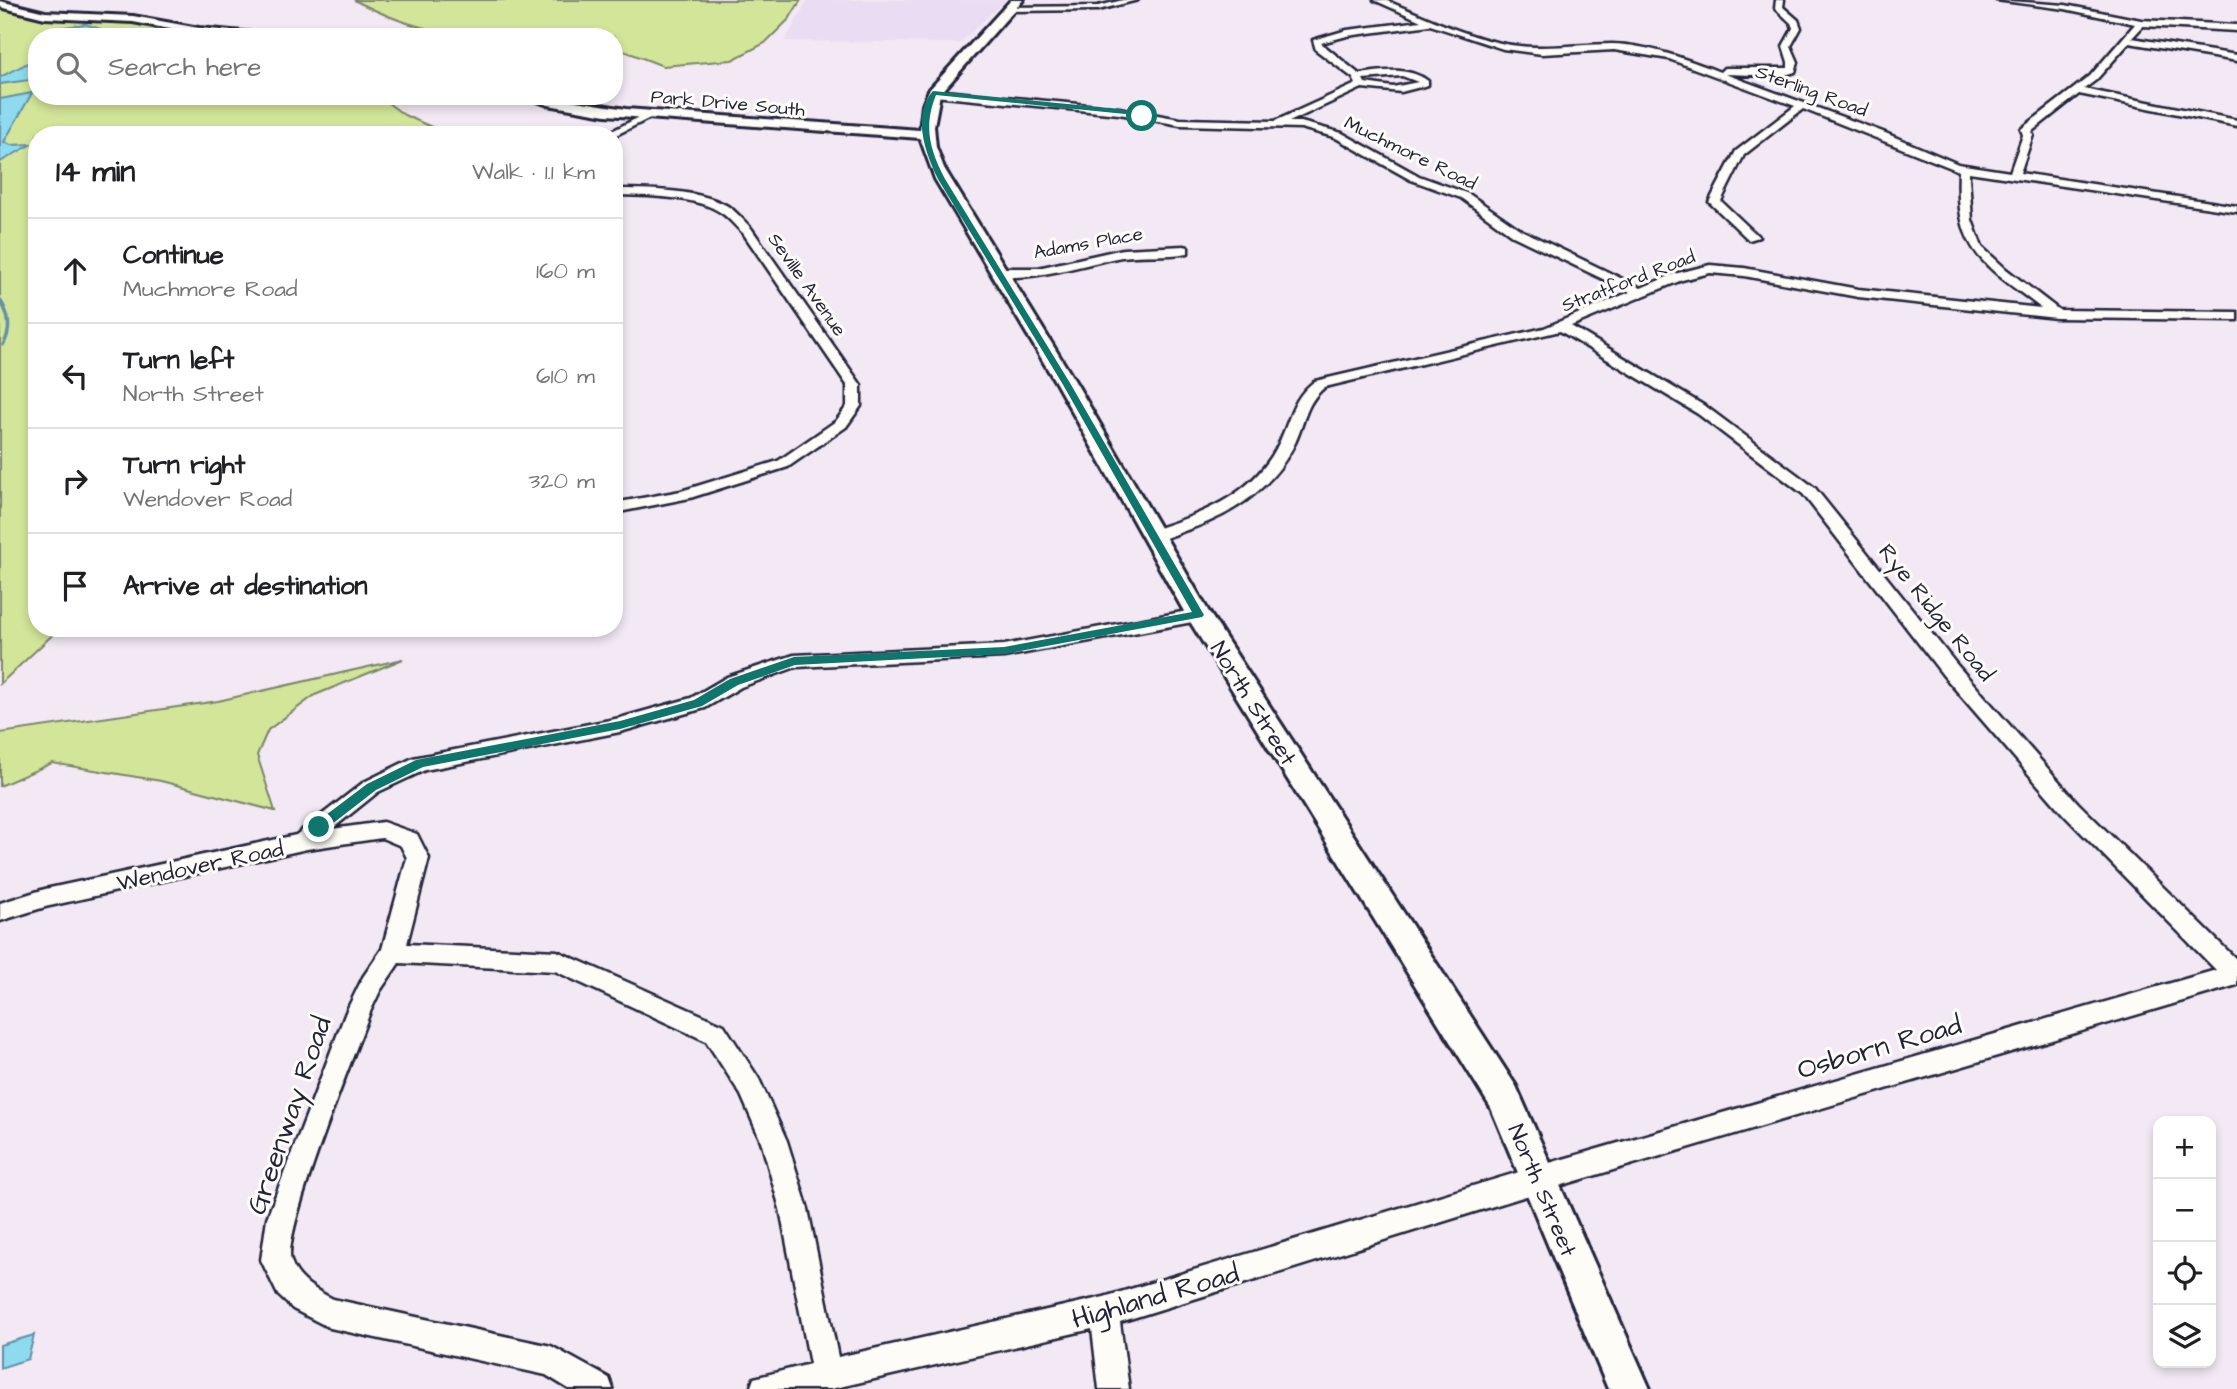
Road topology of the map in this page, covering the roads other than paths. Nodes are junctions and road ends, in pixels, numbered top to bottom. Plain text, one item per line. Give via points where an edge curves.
1 (1094, 0) edge
2 (1134, 0) edge
3 (1378, 0) edge
4 (1780, 0) edge
5 (2000, 0) edge
6 (0, 4) edge
7 (1013, 4) edge
8 (1082, 8) junction
9 (1431, 22) junction
10 (2141, 23) junction
11 (179, 28) edge
12 (2237, 28) edge
13 (2128, 40) junction
14 (2237, 58) edge
15 (1708, 71) junction
16 (1359, 81) junction
17 (2078, 92) junction
18 (933, 93) junction
19 (569, 105) edge
20 (1801, 106) junction
21 (653, 114) junction
22 (1278, 123) junction
23 (2237, 123) edge
24 (623, 128) edge
25 (925, 134) junction
26 (1964, 168) junction
27 (2014, 176) junction
28 (623, 192) edge
29 (2237, 209) edge
30 (1753, 237) dead end
31 (1184, 250) dead end
32 (999, 272) junction
33 (1642, 293) junction
34 (2056, 314) junction
35 (2237, 316) edge
36 (1562, 326) junction
37 (783, 464) joint
38 (623, 506) edge
39 (1152, 536) junction
40 (1198, 615) junction
41 (302, 842) junction
42 (0, 912) edge
43 (393, 953) junction
44 (2237, 975) edge
45 (1539, 1179) junction
46 (1104, 1312) junction
47 (827, 1375) junction
48 (598, 1389) edge
49 (765, 1389) edge
50 (1114, 1389) edge
51 (1629, 1389) edge

1 - 8 street
2 - 8 street
3 - 9 street, Sterling Road
4 - 15 street via 1779,8 1797,27 1787,46 1792,70
5 - 10 street via 2065,7
6 - 11 main road via 45,15 134,19
7 - 8 street
7 - 18 main road
9 - 15 street, Sterling Road via 1516,48 1626,48 1662,54
9 - 16 street via 1338,34 1316,42
10 - 12 street
10 - 13 street
13 - 14 street
13 - 17 street
15 - 20 street, Sterling Road
16 - 16 street via 1390,89 1424,83 1404,74
16 - 22 street
17 - 23 street
17 - 27 street via 2025,131 2028,135
18 - 22 street, Muchmore Road via 1119,111 1181,122
18 - 25 main road, North Street
19 - 21 main road, Park Drive South
20 - 26 street, Sterling Road
20 - 30 street via 1740,153 1715,202
21 - 24 street
21 - 25 main road, Park Drive South
22 - 33 street, Muchmore Road via 1350,139 1415,178 1465,196 1517,233
25 - 32 main road, North Street via 942,179
26 - 27 street, Sterling Road
26 - 34 street via 1965,206 1977,247
27 - 29 street, Sterling Road
28 - 37 street, Seville Avenue via 675,195 726,210 747,231 854,385 853,406 841,424
31 - 32 street, Adams Place via 1123,253 1038,272
32 - 39 main road, North Street
33 - 34 street, Stratford Road via 1710,269 1858,293
33 - 36 street, Stratford Road
34 - 35 street, Stratford Road
36 - 39 street, Stratford Road via 1320,384 1304,394 1286,444 1263,479 1242,500
36 - 44 street, Rye Ridge Road via 1703,411 1809,491 1950,670 2071,809
37 - 38 street via 684,495
39 - 40 main road, North Street
40 - 41 street, Wendover Road via 1004,651 794,661 734,682 698,703 620,725 420,763 345,805
40 - 45 main road, North Street via 1504,1098
41 - 42 street, Wendover Road
41 - 43 street, Greenway Road via 385,827 409,840 418,858
43 - 47 street via 557,961 715,1033 750,1087 774,1141 794,1209
43 - 48 street, Greenway Road via 358,1012 281,1218 275,1261 303,1299 330,1314 551,1360
44 - 45 street, Osborn Road
45 - 46 street, Highland Road
45 - 51 main road, North Street
46 - 47 street, Highland Road
46 - 50 street
47 - 49 street, Highland Road

